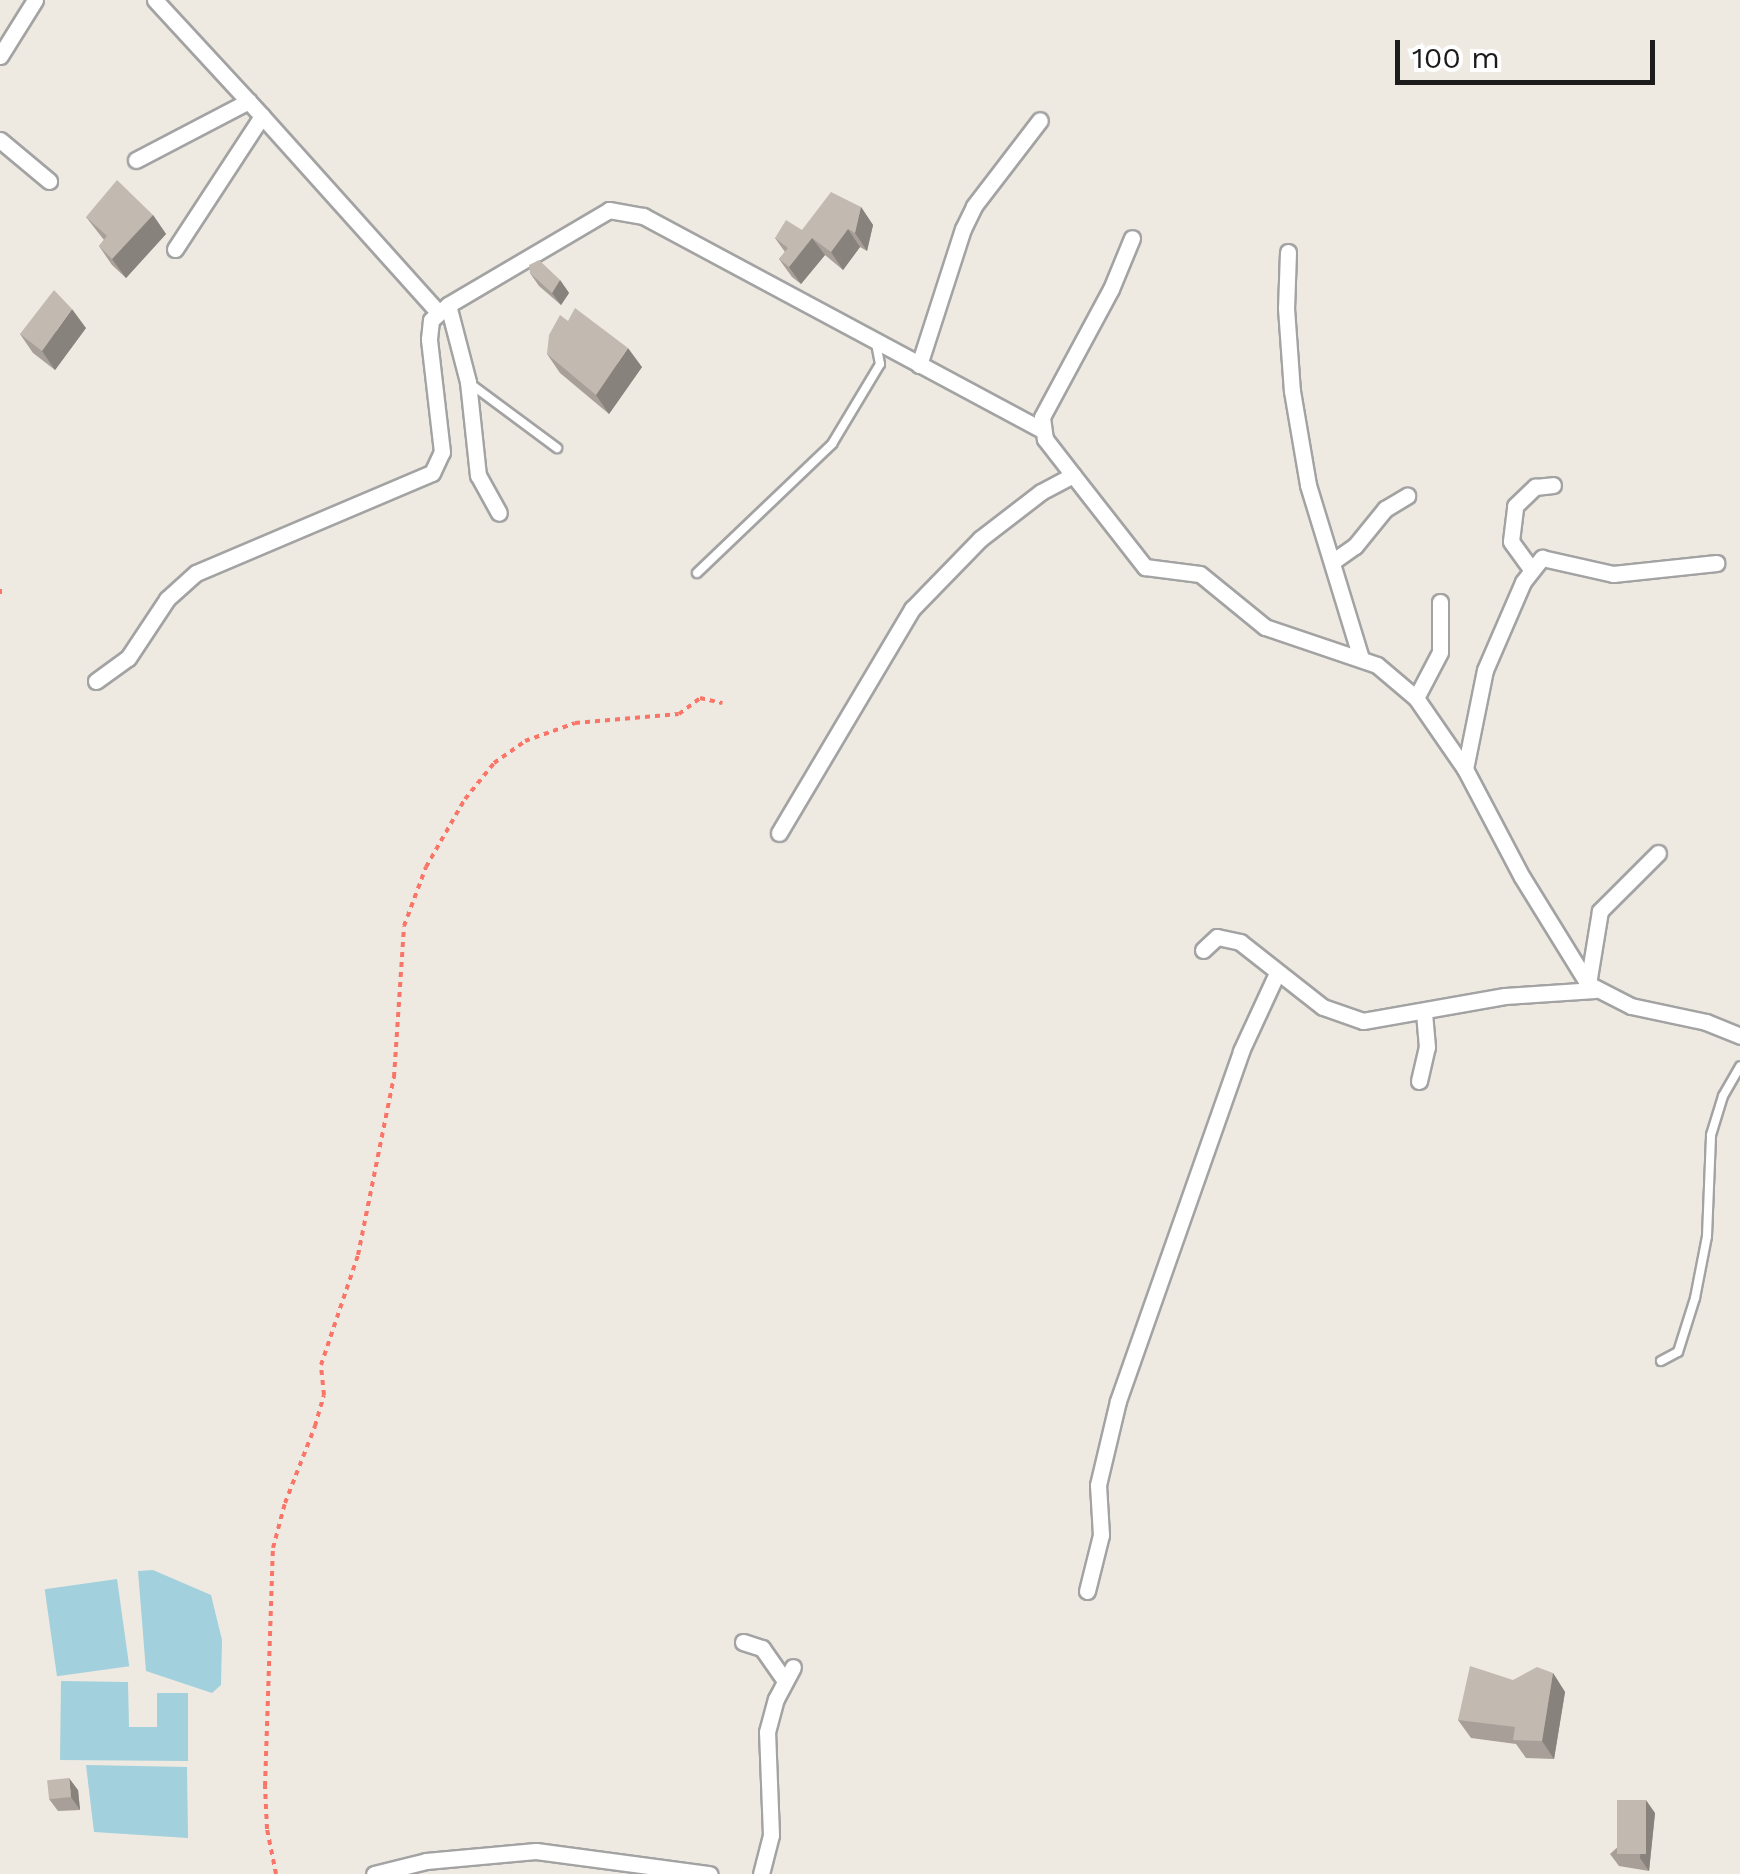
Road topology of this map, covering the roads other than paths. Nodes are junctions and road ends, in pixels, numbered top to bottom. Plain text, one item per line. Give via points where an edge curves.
1 (35, 0) edge
2 (155, 0) edge
3 (0, 56) edge
4 (249, 101) junction
5 (262, 116) junction
6 (1040, 120) dead end
7 (0, 140) edge
8 (136, 160) dead end
9 (49, 181) dead end
10 (1132, 238) dead end
11 (174, 249) dead end
12 (1288, 252) dead end
13 (443, 308) junction
14 (876, 343) junction
15 (919, 365) junction
16 (468, 382) junction
17 (1041, 429) junction
18 (557, 448) dead end
19 (1073, 475) junction
20 (1553, 485) dead end
21 (1407, 496) dead end
22 (499, 513) dead end
23 (1332, 562) junction
24 (1716, 563) dead end
25 (1530, 569) junction
26 (697, 572) dead end
27 (1440, 602) dead end
28 (1361, 658) junction
29 (96, 681) dead end
30 (1416, 698) junction
31 (1465, 768) junction
32 (779, 833) dead end
33 (1658, 853) dead end
34 (1204, 950) dead end
35 (1278, 972) junction
36 (1592, 987) junction
37 (1424, 1010) junction
38 (1740, 1036) edge
39 (1740, 1066) edge
40 (1419, 1081) dead end
41 (1661, 1361) dead end
42 (1087, 1590) dead end
43 (742, 1642) dead end
44 (374, 1874) edge
45 (710, 1874) edge
46 (762, 1874) edge

1 - 3 street
2 - 4 street
4 - 5 street
4 - 8 street
5 - 11 street
5 - 13 street
6 - 15 street via 963,228
7 - 9 street
10 - 17 street via 1100,312 1049,399
12 - 23 street via 1292,391 1308,485
13 - 14 street via 600,212 619,210 643,216
13 - 16 street
13 - 29 street via 431,320 429,339 442,452 432,473 196,572 167,599 128,658
14 - 15 street
14 - 26 lane via 880,364 832,444
15 - 17 street
16 - 18 lane
16 - 22 street via 478,475
17 - 19 street
19 - 28 street via 1145,567 1200,574 1264,626
19 - 32 street via 980,538 912,609
20 - 25 street via 1535,487 1514,506 1512,541
21 - 23 street
23 - 28 street
24 - 25 street via 1613,574 1550,557
25 - 31 street via 1485,670
27 - 30 street via 1440,652
28 - 30 street
30 - 31 street
31 - 36 street via 1522,877
33 - 36 street via 1594,923
34 - 35 street via 1214,937 1229,938
35 - 37 street via 1348,1019
35 - 42 street via 1241,1050 1121,1391 1100,1477 1101,1535
36 - 37 street
36 - 38 street via 1631,1006
37 - 40 street via 1427,1048
39 - 41 lane via 1711,1135 1707,1236 1695,1298 1678,1352
43 - 46 street via 762,1648 789,1674 767,1732 771,1835
44 - 45 street via 426,1860 536,1851

